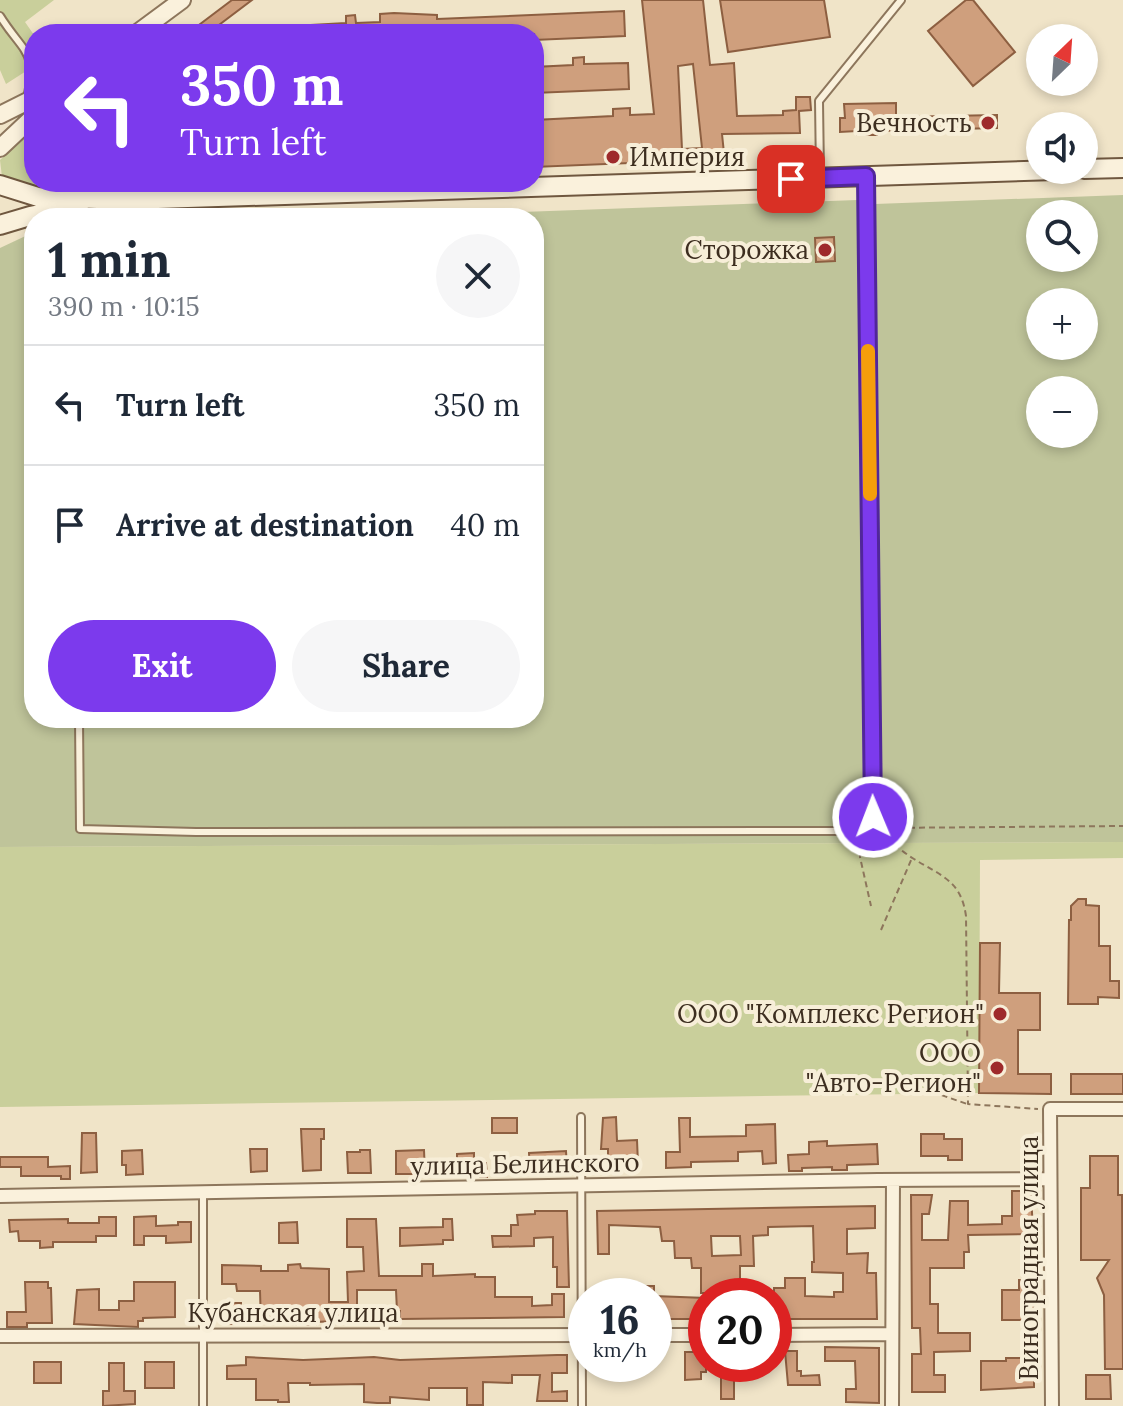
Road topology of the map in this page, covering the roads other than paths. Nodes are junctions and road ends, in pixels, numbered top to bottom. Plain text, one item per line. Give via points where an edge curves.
1 (182, 0) edge
2 (901, 0) edge
3 (0, 16) edge
4 (150, 24) edge
5 (24, 49) edge
6 (24, 108) edge
7 (0, 115) edge
8 (24, 115) edge
9 (0, 148) edge
10 (1123, 168) edge
11 (1098, 169) edge
12 (1026, 171) edge
13 (866, 176) junction
14 (820, 178) junction
15 (0, 185) edge
16 (544, 187) edge
17 (379, 192) edge
18 (127, 200) junction
19 (94, 208) edge
20 (24, 221) edge
21 (0, 225) edge
22 (79, 728) edge
23 (1123, 1109) edge
24 (581, 1117) dead end
25 (1050, 1179) junction
26 (893, 1180) junction
27 (581, 1185) junction
28 (203, 1192) junction
29 (0, 1196) edge
30 (583, 1278) edge
31 (892, 1334) junction
32 (203, 1335) junction
33 (568, 1335) edge
34 (792, 1335) edge
35 (0, 1336) edge
36 (583, 1382) edge
37 (203, 1406) edge
38 (582, 1406) edge
39 (892, 1406) edge
40 (1052, 1406) edge

1 - 4 street
2 - 14 lane via 819,101
3 - 5 lane
6 - 7 street
8 - 9 street
10 - 11 main road
12 - 13 main road
13 - 14 main road
13 - 22 lane via 870,828 80,829
14 - 16 main road
15 - 18 main road via 38,197
17 - 18 main road
18 - 19 main road
20 - 21 main road
23 - 25 street, Виноградная улица via 1050,1109
24 - 27 lane
25 - 26 street, улица Белинского
25 - 40 street, Виноградная улица
26 - 27 street, улица Белинского
26 - 31 street
27 - 28 street, улица Белинского
27 - 30 lane
28 - 29 street, улица Белинского
28 - 32 lane
31 - 34 street
31 - 39 street
32 - 33 street, Кубанская улица
32 - 35 street, Кубанская улица
32 - 37 lane
36 - 38 lane

